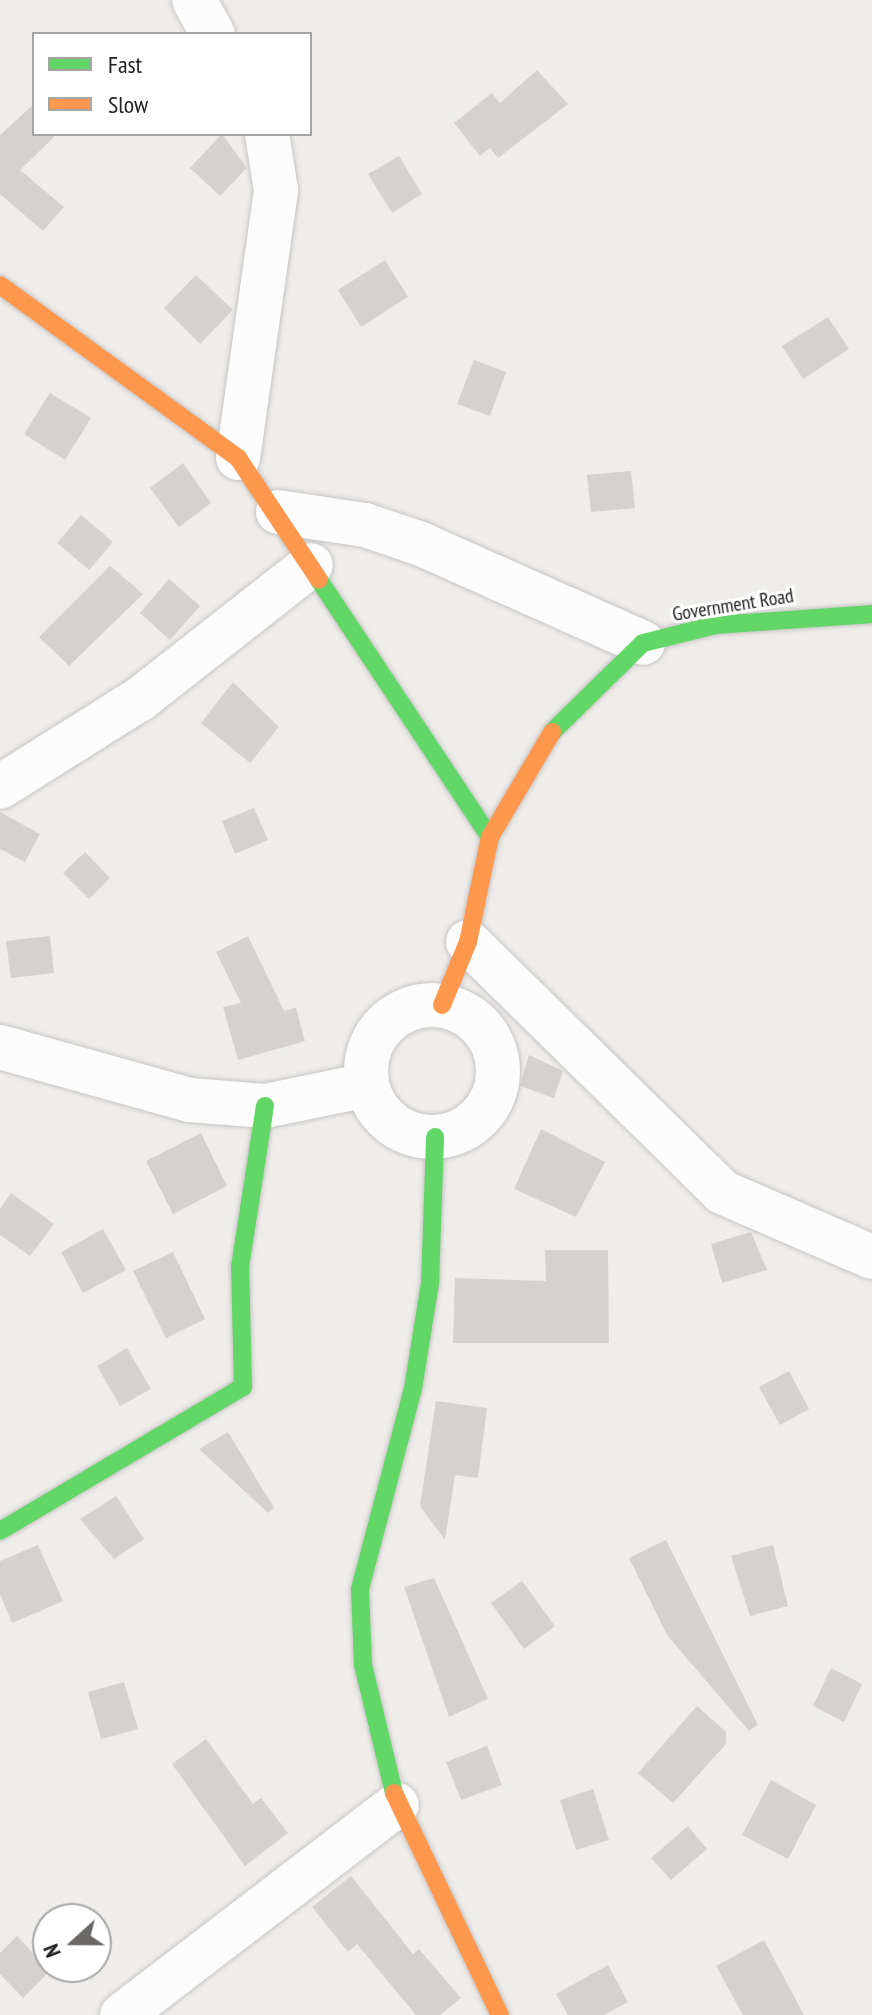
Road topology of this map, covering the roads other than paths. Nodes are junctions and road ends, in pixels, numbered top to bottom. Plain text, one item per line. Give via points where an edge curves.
1 (194, 0) edge
2 (212, 32) edge
3 (267, 136) edge
4 (0, 285) edge
5 (238, 458) junction
6 (278, 512) junction
7 (311, 565) junction
8 (872, 614) edge
9 (643, 643) junction
10 (0, 787) edge
11 (490, 837) junction
12 (468, 942) junction
13 (442, 1005) junction
14 (0, 1047) edge
15 (367, 1085) junction
16 (265, 1106) junction
17 (435, 1137) junction
18 (872, 1257) edge
19 (0, 1531) edge
20 (397, 1805) junction
21 (122, 2015) edge
22 (500, 2015) edge

1 - 2 street
3 - 5 street via 276,190
4 - 5 street
5 - 6 street
6 - 7 street
6 - 9 street via 365,525 421,544
7 - 10 street via 140,699
7 - 11 street
8 - 9 street, Government Road via 716,625
9 - 11 street, Government Road via 579,698 535,753
11 - 12 street, Government Road
12 - 13 street, Government Road
12 - 18 street via 722,1192
13 - 15 street via 410,1008 384,1025 368,1052
13 - 17 street via 483,1029 498,1075 479,1118
14 - 16 street via 107,1082
15 - 16 street
15 - 17 street via 391,1123
16 - 19 street via 240,1267 243,1387 218,1408
17 - 20 street via 430,1283 413,1389 360,1589 363,1665
20 - 21 street
20 - 22 street

